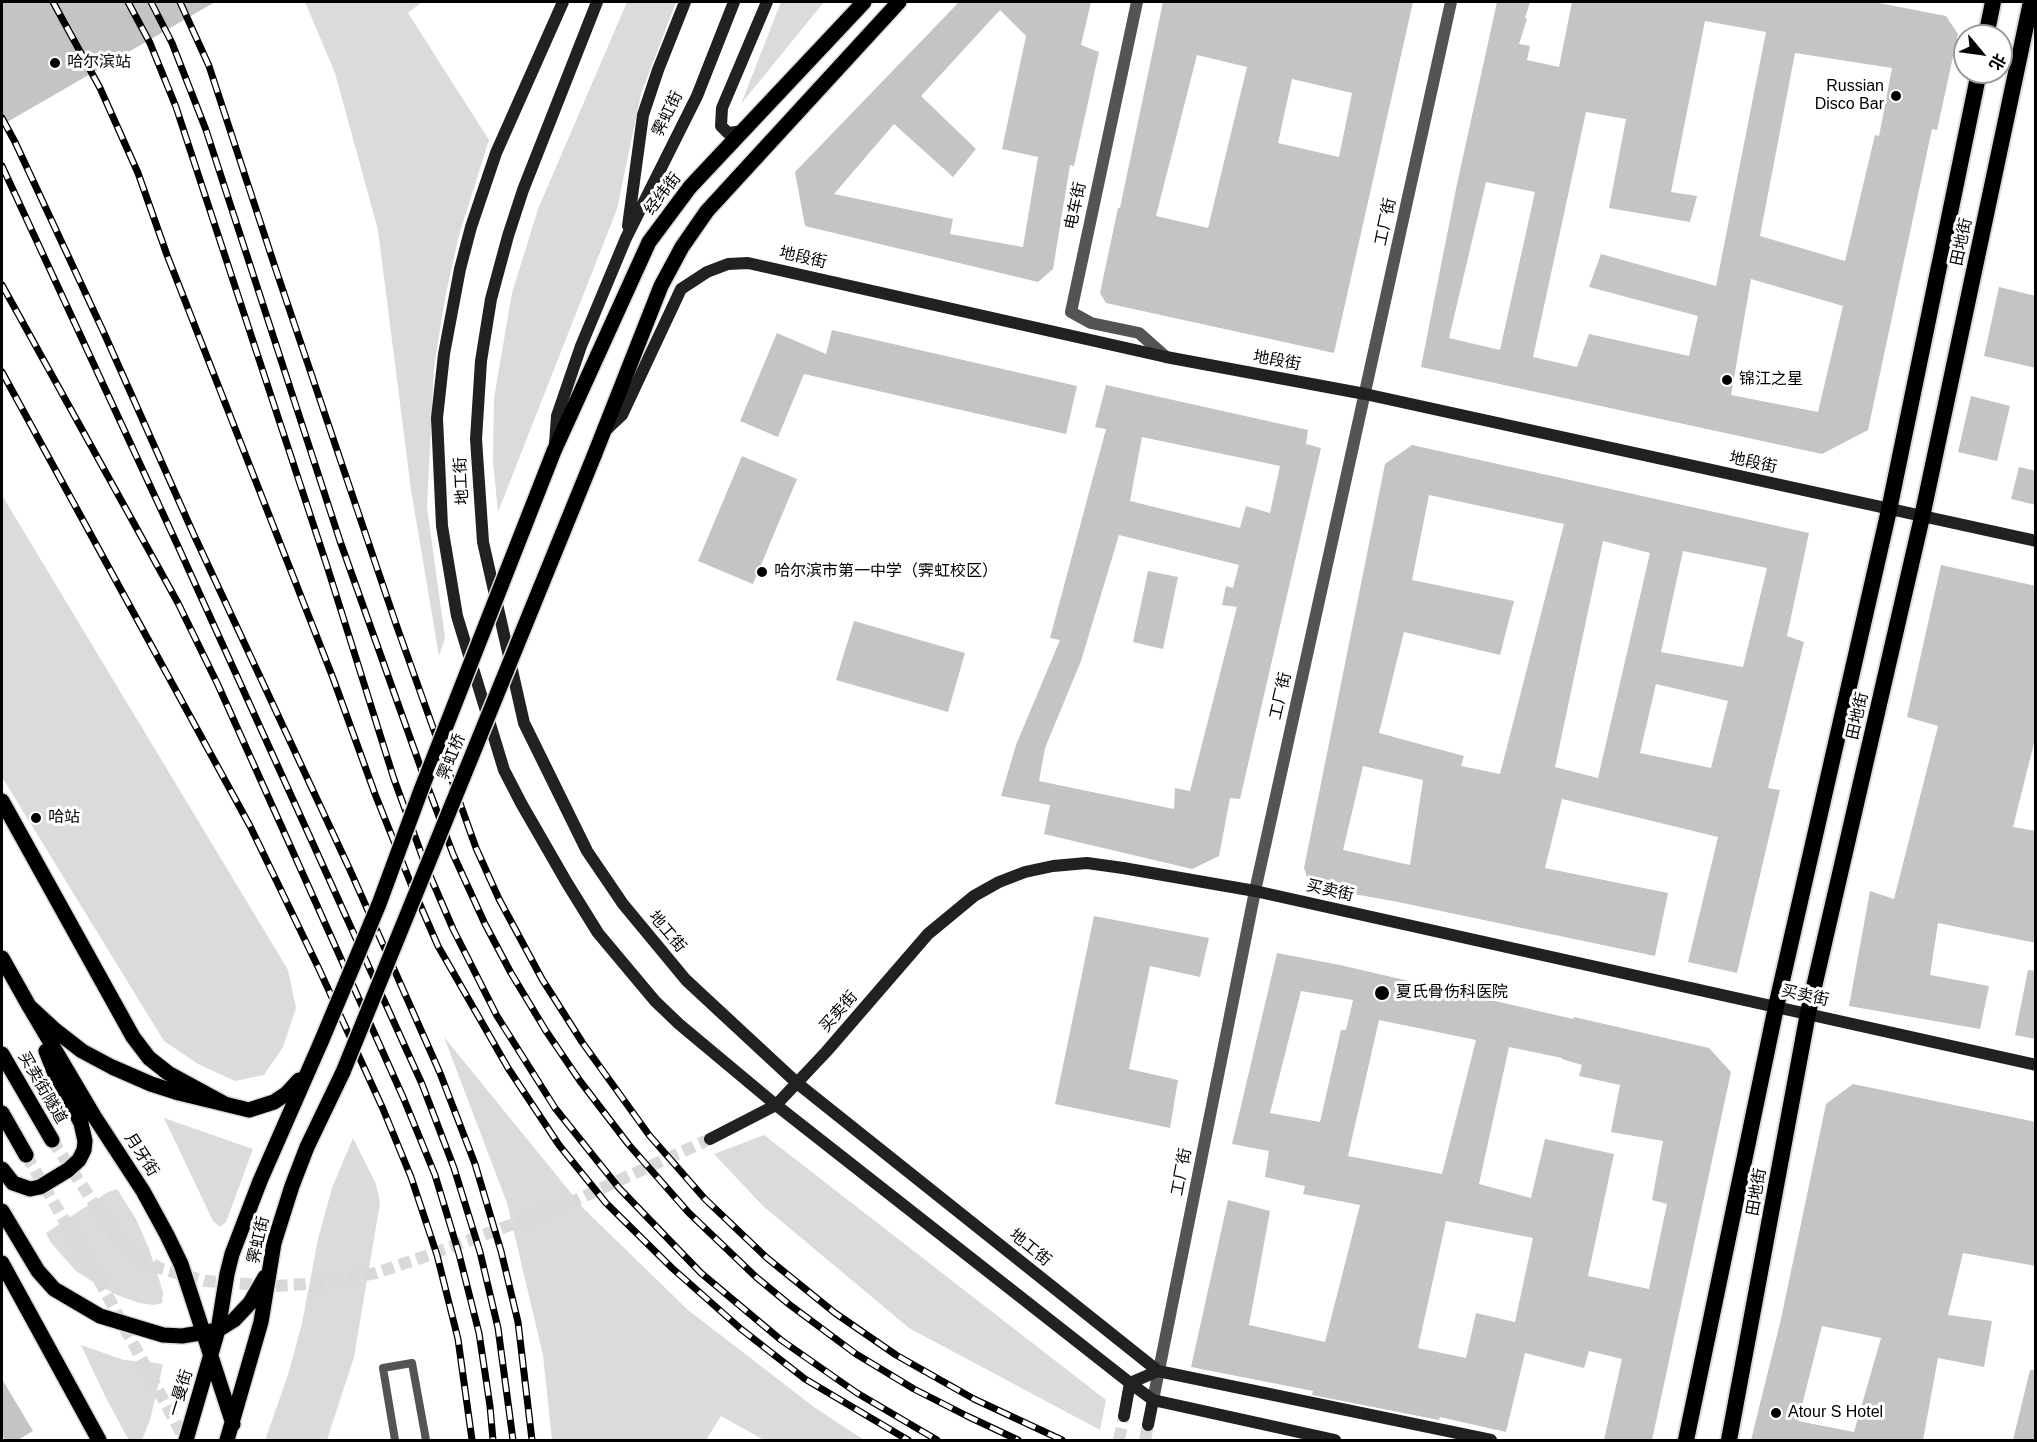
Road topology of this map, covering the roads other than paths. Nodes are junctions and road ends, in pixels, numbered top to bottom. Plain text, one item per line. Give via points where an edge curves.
1 (563, 2) edge
2 (597, 2) edge
3 (685, 2) edge
4 (733, 2) edge
5 (767, 2) edge
6 (864, 2) edge
7 (899, 2) edge
8 (1137, 2) edge
9 (1451, 2) edge
10 (1994, 2) edge
11 (2031, 2) edge
12 (1989, 24) edge
13 (1977, 84) edge
14 (744, 131) junction
15 (627, 238) junction
16 (1166, 357) junction
17 (1365, 394) junction
18 (602, 434) junction
19 (554, 451) junction
20 (1889, 510) junction
21 (1922, 517) junction
22 (2036, 541) edge
23 (2, 801) edge
24 (1255, 891) junction
25 (2, 958) edge
26 (29, 1006) junction
27 (1776, 1007) junction
28 (1808, 1013) junction
29 (321, 1042) joint
30 (2, 1054) edge
31 (311, 1063) junction
32 (2036, 1065) edge
33 (343, 1072) joint
34 (797, 1083) junction
35 (225, 1104) junction
36 (776, 1105) junction
37 (2, 1113) edge
38 (710, 1139) tunnel mouth
39 (52, 1140) tunnel mouth
40 (26, 1155) tunnel mouth
41 (2, 1169) edge
42 (2, 1211) edge
43 (2, 1263) edge
44 (270, 1268) junction
45 (211, 1331) junction
46 (212, 1357) junction
47 (1158, 1371) junction
48 (1130, 1383) junction
49 (1153, 1400) junction
50 (1124, 1416) tunnel mouth
51 (233, 1424) junction
52 (1148, 1425) tunnel mouth
53 (90, 1433) edge
54 (99, 1440) edge
55 (186, 1440) edge
56 (227, 1440) edge
57 (395, 1440) edge
58 (426, 1440) edge
59 (1335, 1440) edge
60 (1491, 1440) edge
61 (1686, 1440) edge
62 (1729, 1440) edge

1 - 36 main road, 地工街 via 496,153 460,268 444,354 437,418 442,525 457,616 504,770 598,933 679,1024
2 - 34 main road, 地工街 via 523,190 491,299 480,370 476,439 483,542 524,723 587,851 623,904 686,980
3 - 15 main road, 霁虹街 via 643,115
4 - 15 main road, 霁虹街 via 697,96
5 - 14 main road via 722,108 721,126 728,133
6 - 14 main road, 经纬街
7 - 18 main road via 707,211 682,247 661,286
8 - 16 street, 电车街 via 1071,312 1091,323 1139,333
9 - 17 street, 工厂街
10 - 12 highway
11 - 21 highway, 田地街
13 - 20 highway, 田地街
14 - 19 main road, 经纬街 via 690,187 649,242
15 - 19 main road, 霁虹街 via 581,345 557,416
16 - 17 main road, 地段街
16 - 18 main road, 地段街 via 748,263 728,264 681,289 622,415
17 - 20 main road, 地段街
17 - 24 street, 工厂街
18 - 33 main road, 霁虹桥, bridge
19 - 29 main road, 霁虹桥, bridge via 379,904
20 - 21 main road, 地段街
20 - 27 highway, 田地街
21 - 22 main road, 地段街
21 - 28 highway, 田地街
23 - 35 main road via 133,1037 168,1073
24 - 27 main road, 买卖街
24 - 34 main road, 买卖街 via 1087,863 1025,872 999,882 974,896 928,934
24 - 47 street, 工厂街
25 - 26 main road, 月牙街
26 - 35 main road, 月牙街 via 82,1051 112,1067 179,1093
26 - 41 main road via 81,1124 84,1150 68,1170 40,1187 30,1189 13,1183
26 - 45 main road, 月牙街 via 168,1235
27 - 28 main road, 买卖街
27 - 61 highway, 田地街
28 - 32 main road, 买卖街
28 - 62 highway, 田地街
29 - 31 main road, 霁虹街
30 - 39 main road, 买卖街隧道
31 - 35 main road, 月牙街 via 286,1095 274,1102 249,1110
31 - 45 main road, 霁虹街 via 232,1254
33 - 44 main road, 霁虹街 via 291,1186
34 - 36 main road, 买卖街
34 - 47 main road, 地工街
36 - 38 main road, 买卖街
36 - 48 main road, 地工街
37 - 40 main road
42 - 45 main road via 44,1280 85,1308 163,1335
43 - 53 main road
44 - 45 main road via 250,1303 234,1320
44 - 51 main road, 霁虹街 via 261,1322
45 - 46 main road, 月牙街
46 - 51 main road, 月牙街
46 - 55 main road, 一曼街
47 - 48 main road
47 - 49 street, 工厂街
47 - 60 main road, 地工街
48 - 49 main road, 地工街
48 - 50 main road
49 - 52 main road
49 - 59 main road, 地工街
51 - 56 main road
53 - 54 main road
57 - 58 lane via 383,1368 412,1363

